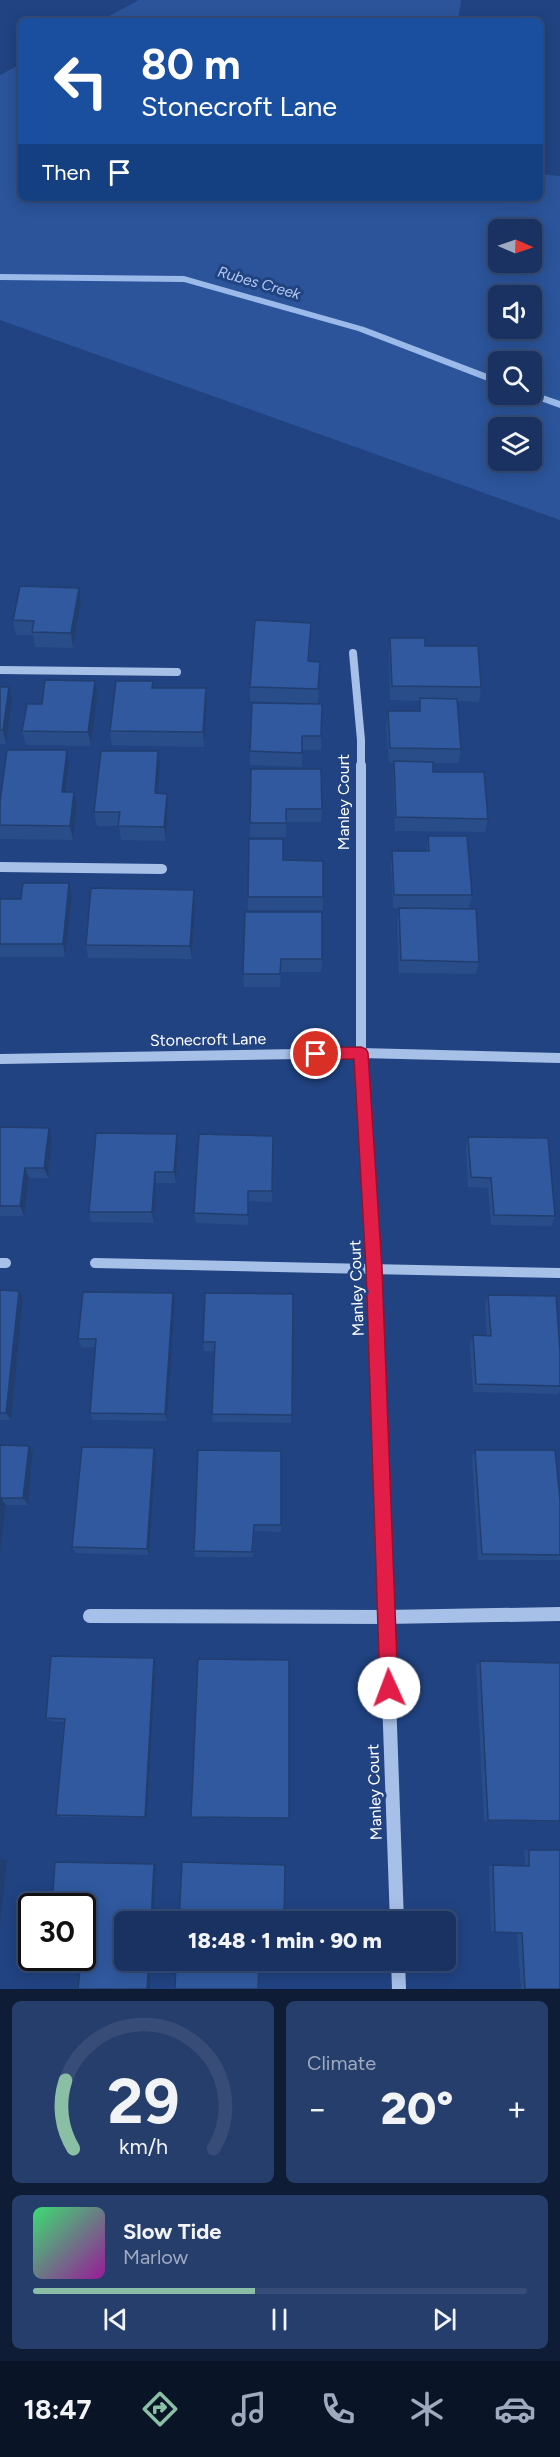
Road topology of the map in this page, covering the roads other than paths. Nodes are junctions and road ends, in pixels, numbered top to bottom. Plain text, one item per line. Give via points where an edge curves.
1 (353, 653) dead end
2 (0, 670) edge
3 (177, 672) dead end
4 (0, 867) edge
5 (162, 868) dead end
6 (361, 1053) junction
7 (560, 1058) edge
8 (0, 1059) edge
9 (95, 1263) dead end
10 (374, 1268) junction
11 (560, 1273) edge
12 (560, 1614) edge
13 (90, 1617) dead end
14 (386, 1617) junction
15 (397, 1911) edge
16 (399, 1971) edge
17 (399, 1989) edge

1 - 6 street, Manley Court via 361,740
2 - 3 street
4 - 5 street
6 - 7 street, Stonecroft Lane
6 - 8 street, Stonecroft Lane
6 - 10 street, Manley Court
9 - 10 street
10 - 11 street
10 - 14 street, Manley Court
12 - 14 street
13 - 14 street
14 - 15 street, Manley Court
16 - 17 street

